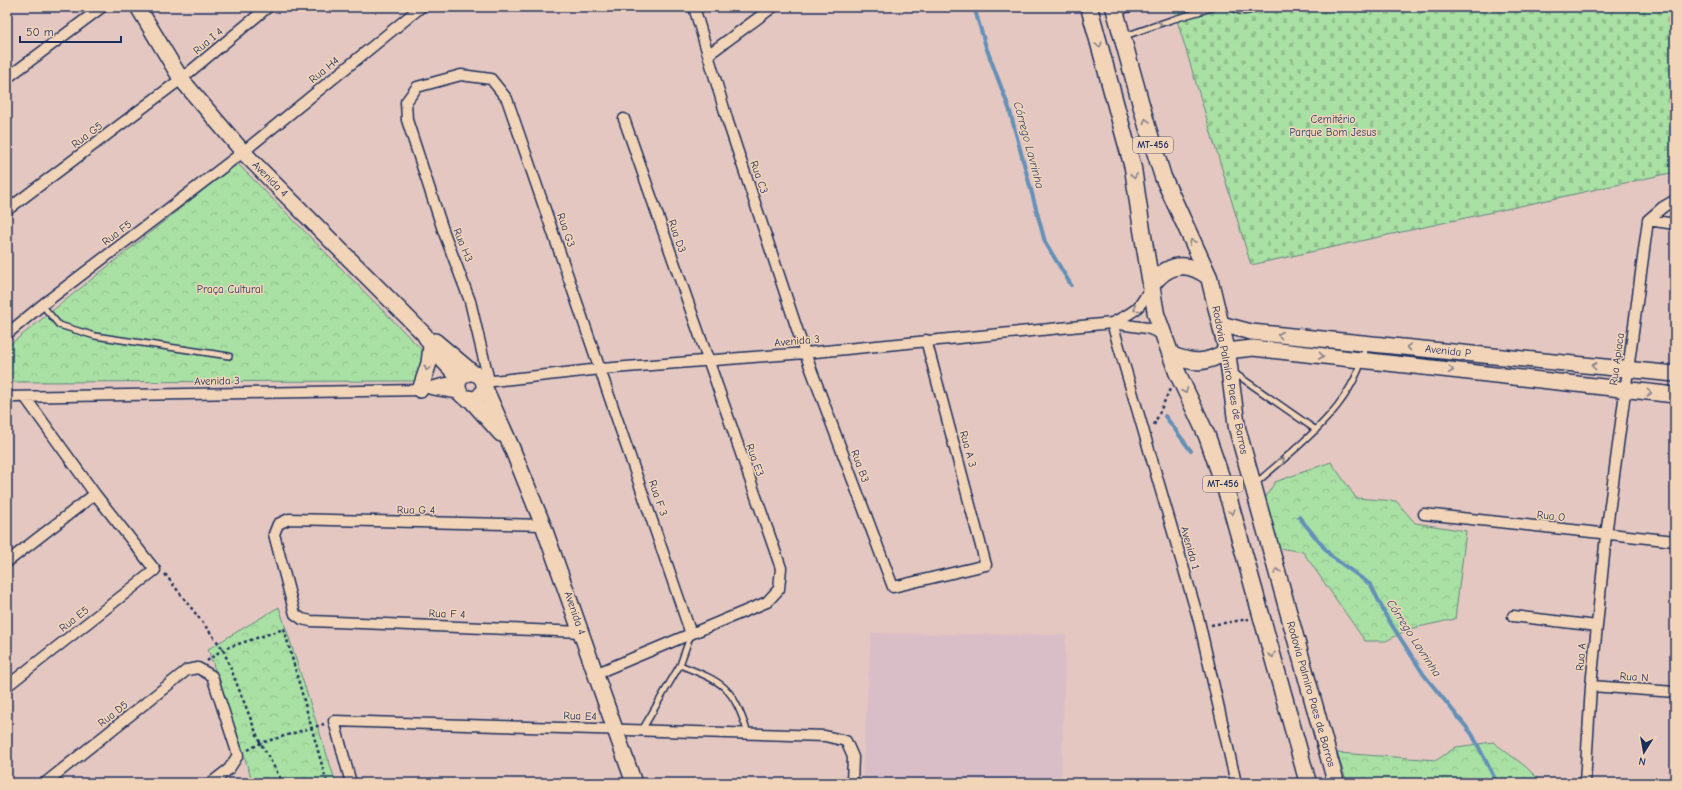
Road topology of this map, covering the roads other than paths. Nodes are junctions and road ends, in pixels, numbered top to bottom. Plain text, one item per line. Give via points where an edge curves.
1 (102, 7) edge
2 (138, 7) edge
3 (268, 7) edge
4 (421, 7) edge
5 (694, 7) edge
6 (773, 7) edge
7 (1088, 7) edge
8 (1136, 7) edge
9 (1215, 7) edge
10 (1232, 7) edge
11 (1259, 7) edge
12 (1115, 10) edge
13 (1122, 37) junction
14 (709, 54) junction
15 (9, 73) edge
16 (181, 79) junction
17 (624, 119) dead end
18 (407, 120) joint
19 (242, 152) junction
20 (1675, 200) edge
21 (7, 210) edge
22 (1648, 220) junction
23 (1675, 224) edge
24 (1209, 277) junction
25 (1151, 286) junction
26 (42, 305) junction
27 (1112, 322) junction
28 (1221, 324) junction
29 (7, 334) edge
30 (1163, 334) junction
31 (428, 340) junction
32 (926, 340) junction
33 (1366, 343) junction
34 (1227, 350) junction
35 (805, 353) junction
36 (1171, 355) junction
37 (230, 356) dead end
38 (708, 360) junction
39 (1363, 360) junction
40 (601, 369) junction
41 (1229, 369) junction
42 (1628, 369) junction
43 (1675, 374) edge
44 (472, 384) junction
45 (424, 389) junction
46 (1624, 390) junction
47 (1675, 395) edge
48 (7, 397) edge
49 (26, 397) junction
50 (1316, 430) junction
51 (1252, 486) junction
52 (95, 494) junction
53 (1424, 514) dead end
54 (543, 525) junction
55 (1606, 534) junction
56 (1675, 541) edge
57 (7, 562) edge
58 (893, 587) joint
59 (1513, 616) dead end
60 (311, 621) joint
61 (1596, 626) junction
62 (582, 632) junction
63 (691, 634) junction
64 (680, 665) junction
65 (595, 674) junction
66 (7, 686) edge
67 (1591, 686) junction
68 (1675, 692) edge
69 (614, 729) junction
70 (642, 730) junction
71 (748, 733) junction
72 (44, 783) edge
73 (211, 783) edge
74 (351, 783) edge
75 (634, 783) edge
76 (852, 783) edge
77 (1236, 783) edge
78 (1308, 783) edge
79 (1336, 783) edge
80 (1585, 783) edge

1 - 15 street
2 - 16 street, Avenida 4
3 - 16 street, Rua I 4
4 - 19 street, Rua H4
5 - 14 street, Rua C3
6 - 14 street
7 -> 25 main road, MT-456 via 1133,168
8 - 12 lane
13 -> 9 lane
10 - 11 lane via 1248,12
12 - 13 main road, Rodovia Palmiro Paes de Barros / MT-456
24 -> 13 main road, Rodovia Palmiro Paes de Barros / MT-456 via 1163,177
14 - 35 street, Rua C3 via 728,122
16 - 19 street, Avenida 4
16 - 21 street, Rua G5
17 - 38 street, Rua D3
18 - 40 street, Rua G3 via 406,102 417,87 461,75 492,79 507,99
18 - 44 street, Rua H3 via 443,230 470,301
19 - 26 street, Rua F5
19 - 31 street, Avenida 4
20 - 22 street
22 - 23 street
22 - 42 street, Rua Apiaca
24 - 25 main road via 1189,266 1178,266 1167,270
24 - 28 main road, Rodovia Palmiro Paes de Barros / MT-456
25 -> 27 street via 1136,311
25 - 30 main road, MT-456
26 - 29 street, Rua F5
26 - 37 lane via 59,325 95,336
27 - 30 street via 1142,327
27 - 32 street, Avenida 3
27 - 77 street, Avenida 1 via 1200,627
33 -> 28 street, Avenida P via 1251,332
28 - 34 main road, Rodovia Palmiro Paes de Barros / MT-456
30 - 36 main road, MT-456
31 - 44 street, Avenida 4 via 442,346
31 -> 45 street via 429,363
32 - 35 street, Avenida 3
32 - 58 street, Rua A 3 via 986,565
33 - 39 lane
42 -> 33 street, Avenida P
34 - 36 main road via 1214,359 1200,362 1185,361
34 -> 39 street, Avenida P via 1253,348
34 - 41 main road, Rodovia Palmiro Paes de Barros / MT-456
35 - 38 street, Avenida 3
35 - 58 street, Rua B3
36 -> 78 main road, MT-456 via 1207,436 1229,500
38 - 40 street, Avenida 3
38 - 63 street, Rua E3 via 781,568 779,589 767,602
39 -> 46 street, Avenida P
39 - 50 lane via 1335,408
40 - 44 street, Avenida 3
40 - 63 street, Rua F 3
41 - 50 lane
41 - 51 main road, Rodovia Palmiro Paes de Barros / MT-456 via 1237,428
42 - 43 street, Avenida P
42 - 46 street, Rua Apiaca
44 - 45 street, Avenida 3
44 - 54 street, Avenida 4 via 511,446
45 - 49 street, Avenida 3
46 -> 47 street, Avenida P
46 - 55 street, Rua Apiaca
48 - 49 street, Avenida 3
49 - 52 street
51 -> 50 lane
79 -> 51 main road, Rodovia Palmiro Paes de Barros / MT-456
52 - 57 street
52 - 66 street, Rua E5 via 155,570
53 - 55 street, Rua O
54 - 60 street, Rua G 4 via 289,519 278,524 274,534 295,614
54 - 62 street, Avenida 4
55 - 56 street, Rua O
55 - 61 street, Rua A
59 - 61 street
60 - 62 street, Rua F 4
61 - 67 street, Rua A
62 - 65 street, Avenida 4
63 - 64 lane
63 - 65 street
64 - 70 lane
64 - 71 lane via 709,677 729,692 739,707
65 - 69 street, Avenida 4
67 - 68 street, Rua N
67 - 80 street, Rua A
69 - 70 street, Rua E4
69 - 74 street, Rua E4 via 334,721
69 - 75 street, Avenida 4
70 - 71 street, Rua E4
71 - 76 street, Rua E4 via 825,736 846,742 853,757
72 - 73 street, Rua D5 via 187,670 198,668 212,676 238,756 229,769

